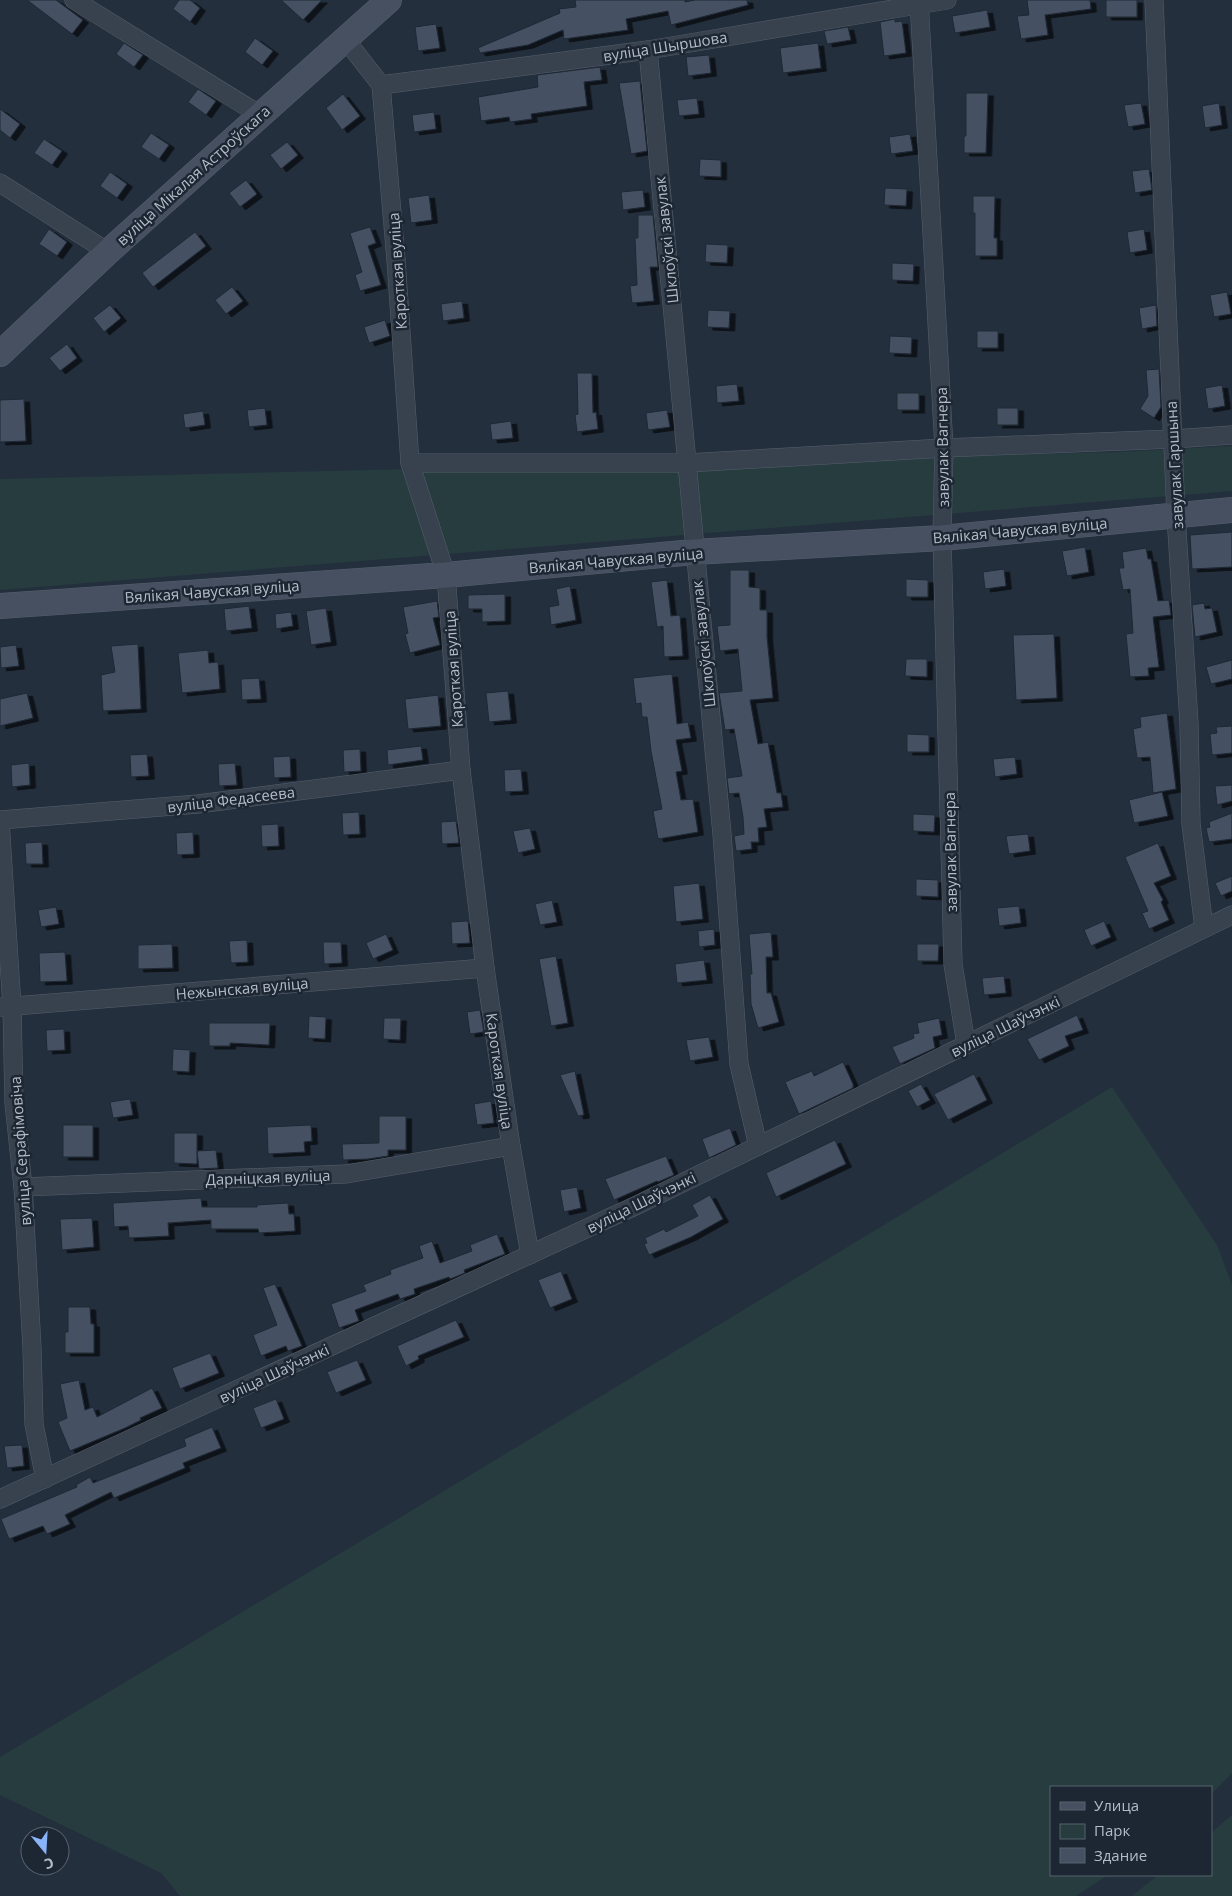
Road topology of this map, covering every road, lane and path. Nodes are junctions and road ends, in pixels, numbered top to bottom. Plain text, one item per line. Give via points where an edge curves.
1 (74, 0) edge
2 (389, 0) edge
3 (947, 0) edge
4 (1154, 0) edge
5 (919, 2) edge
6 (345, 39) junction
7 (648, 50) junction
8 (381, 85) junction
9 (260, 115) junction
10 (0, 183) edge
11 (108, 252) junction
12 (0, 354) edge
13 (1232, 435) edge
14 (1173, 439) junction
15 (944, 448) junction
16 (410, 463) junction
17 (688, 463) junction
18 (1232, 510) edge
19 (1176, 515) junction
20 (942, 538) junction
21 (694, 552) junction
22 (446, 575) junction
23 (0, 606) edge
24 (460, 770) junction
25 (0, 820) edge
26 (1232, 915) edge
27 (1204, 928) junction
28 (485, 968) junction
29 (6, 1007) edge
30 (966, 1044) junction
31 (510, 1146) junction
32 (758, 1146) junction
33 (23, 1187) junction
34 (530, 1255) junction
35 (45, 1480) junction
36 (0, 1500) edge

1 - 9 street
2 - 6 main road, вуліца Мікалая Астроўскага
3 - 5 street, вуліца Шыршова
4 - 14 street, завулак Гаршына
5 - 7 street, вуліца Шыршова
5 - 15 street, завулак Вагнера
6 - 8 street
6 - 9 main road, вуліца Мікалая Астроўскага
7 - 8 street, вуліца Шыршова
7 - 17 street, Шклоўскі завулак
8 - 16 street, Кароткая вуліца
9 - 11 main road, вуліца Мікалая Астроўскага
10 - 11 street
11 - 12 main road, вуліца Мікалая Астроўскага
13 - 14 street
14 - 15 street
14 - 19 street, завулак Гаршына
15 - 17 street
15 - 20 street, завулак Вагнера
16 - 17 street
16 - 22 street, Кароткая вуліца
17 - 21 street, Шклоўскі завулак
18 - 19 main road, Вялікая Чавуская вуліца
19 - 20 main road, Вялікая Чавуская вуліца
19 - 27 street, завулак Гаршына via 1192,824
20 - 21 main road, Вялікая Чавуская вуліца
20 - 30 street, завулак Вагнера via 953,964
21 - 22 main road, Вялікая Чавуская вуліца
21 - 32 street, Шклоўскі завулак via 722,834 739,1064
22 - 23 main road, Вялікая Чавуская вуліца
22 - 24 street, Кароткая вуліца
24 - 25 street, вуліца Федасеева via 198,804
24 - 28 street, Кароткая вуліца
25 - 29 street, вуліца Серафімовіча
26 - 27 street, вуліца Шаўчэнкі
27 - 30 street, вуліца Шаўчэнкі
28 - 29 street, Нежынская вуліца
28 - 31 street, Кароткая вуліца
29 - 33 street, вуліца Серафімовіча
30 - 32 street, вуліца Шаўчэнкі
31 - 33 street, Дарніцкая вуліца via 346,1174
31 - 34 street, Кароткая вуліца
32 - 34 street, вуліца Шаўчэнкі
33 - 35 street, вуліца Серафімовіча via 34,1424
34 - 35 street, вуліца Шаўчэнкі
35 - 36 street, вуліца Шаўчэнкі

